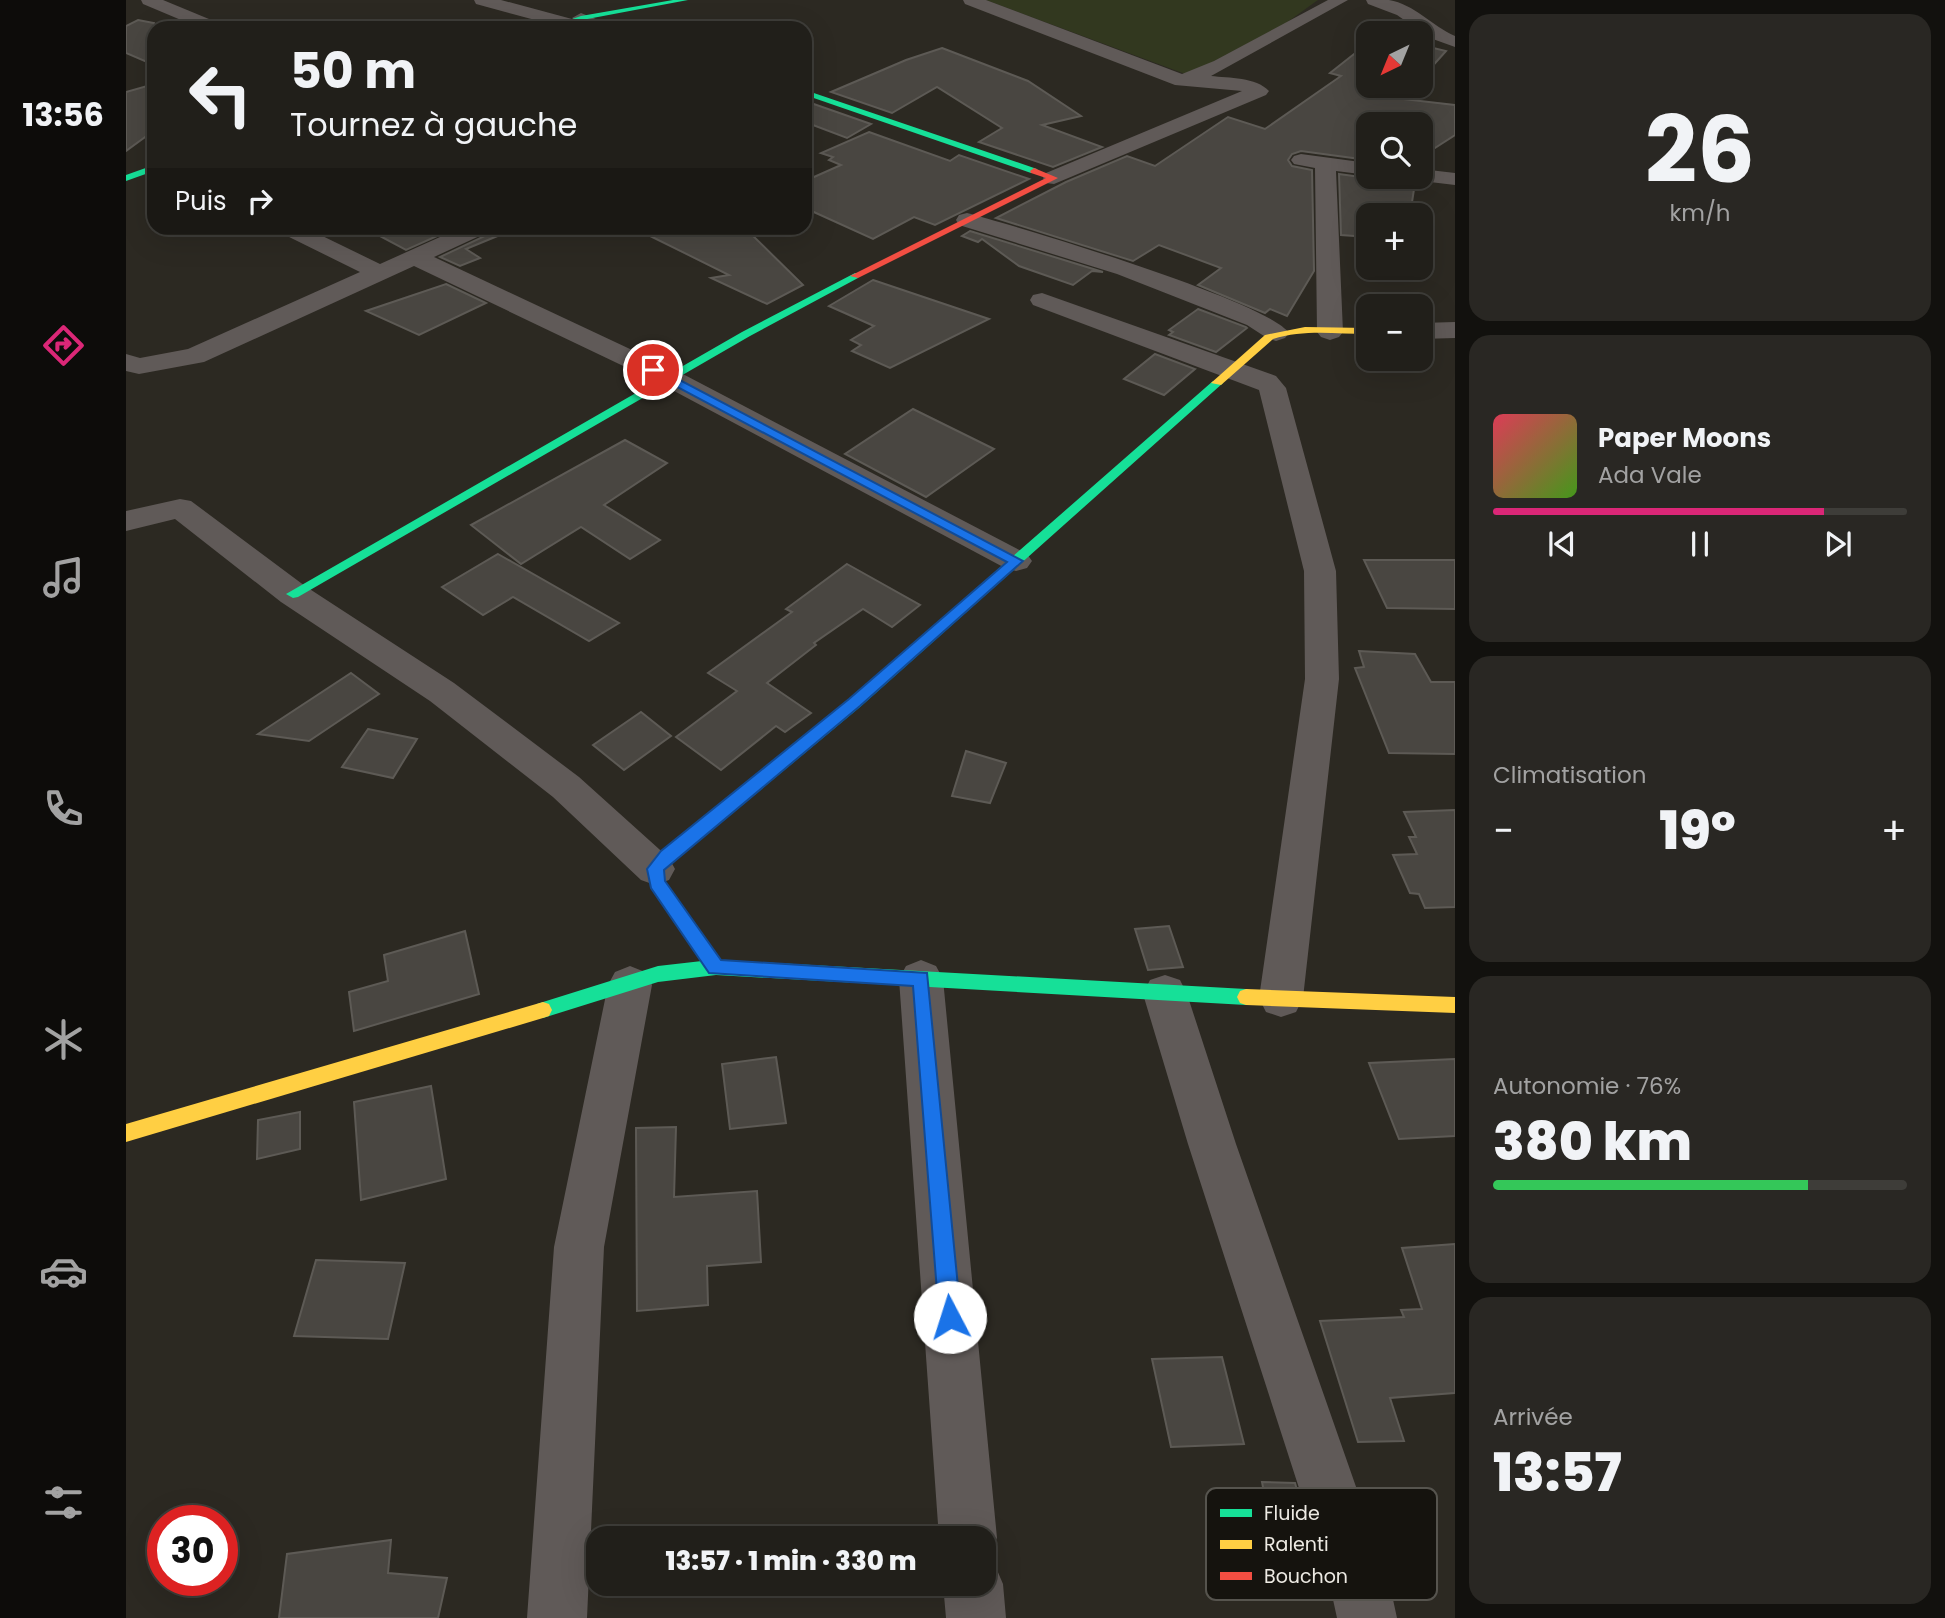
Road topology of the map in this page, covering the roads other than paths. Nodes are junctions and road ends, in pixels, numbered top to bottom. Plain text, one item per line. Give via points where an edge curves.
1 (149, 0) edge
2 (482, 0) edge
3 (685, 0) edge
4 (971, 0) edge
5 (1340, 0) edge
6 (1374, 0) edge
7 (198, 21) edge
8 (559, 21) edge
9 (576, 21) edge
10 (1455, 42) edge
11 (1189, 79) junction
12 (812, 94) edge
13 (1301, 160) dead end
14 (1325, 163) junction
15 (1356, 167) edge
16 (147, 170) edge
17 (1433, 176) edge
18 (126, 178) edge
19 (1054, 178) junction
20 (1455, 179) edge
21 (967, 220) junction
22 (303, 235) edge
23 (462, 235) edge
24 (413, 256) junction
25 (379, 272) junction
26 (1042, 300) dead end
27 (1455, 330) edge
28 (1356, 331) edge
29 (1433, 331) edge
30 (1330, 332) junction
31 (1276, 333) junction
32 (126, 362) edge
33 (1235, 370) junction
34 (670, 378) junction
35 (126, 521) edge
36 (1016, 561) junction
37 (293, 594) junction
38 (655, 869) junction
39 (716, 967) junction
40 (921, 979) junction
41 (630, 985) junction
42 (1165, 993) junction
43 (1281, 998) junction
44 (1455, 1005) edge
45 (126, 1133) edge
46 (1328, 1488) edge
47 (967, 1526) edge
48 (974, 1596) edge
49 (1363, 1600) edge
50 (557, 1618) edge
51 (976, 1618) edge
52 (1367, 1618) edge

1 - 7 street
2 - 8 street
3 - 9 street
4 - 11 street via 1173,79
5 - 11 street
6 - 10 street via 1403,11
11 - 19 street via 1259,91
12 - 19 street
13 - 14 street
14 - 15 street
14 - 30 street
16 - 18 street
17 - 20 street
19 - 21 street
21 - 31 street via 1171,286 1256,320
21 - 34 street via 815,296
22 - 25 street
23 - 24 street
24 - 25 street
24 - 34 street
25 - 32 street via 195,356 139,366
26 - 33 street
27 - 29 street
28 - 30 street
30 - 31 street
31 - 33 street
33 - 36 street
33 - 43 street via 1272,388 1320,571 1322,679
34 - 36 street
34 - 37 street
35 - 37 street via 180,508
36 - 38 street via 855,703
37 - 38 street via 442,692 566,786
38 - 39 street via 657,883
39 - 40 street
39 - 41 street via 658,974
40 - 42 street
40 - 47 street
41 - 45 street
41 - 50 street via 579,1247
42 - 43 street
42 - 46 street
43 - 44 street
48 - 51 street
49 - 52 street

